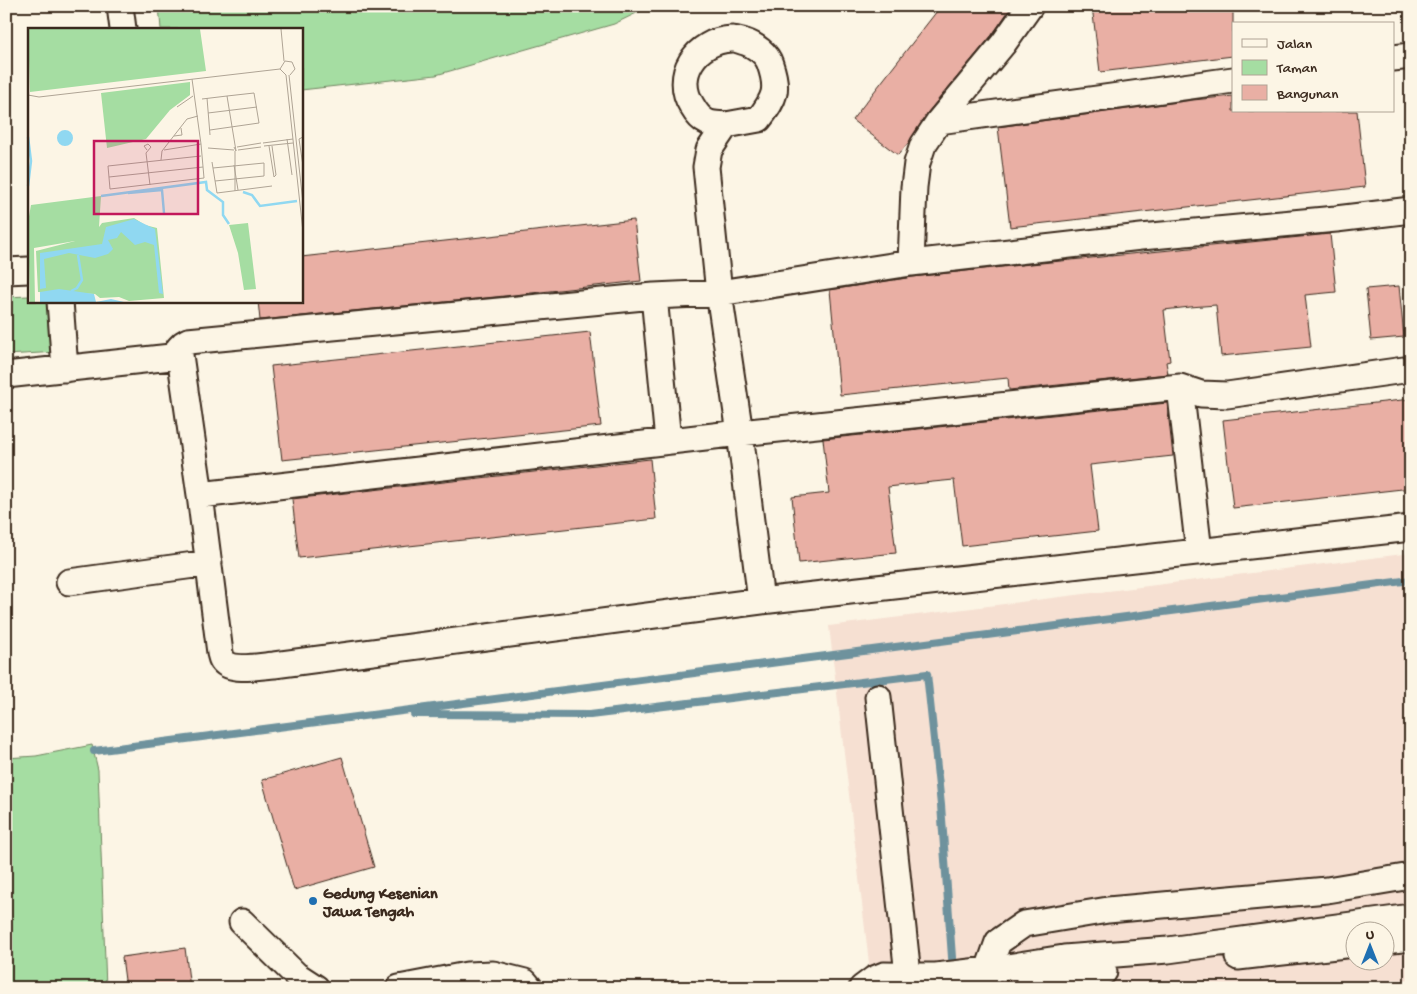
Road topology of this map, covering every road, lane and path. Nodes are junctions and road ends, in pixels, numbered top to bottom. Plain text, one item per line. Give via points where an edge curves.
1 (120, 6) edge
2 (1030, 6) edge
3 (123, 28) edge
4 (1411, 56) edge
5 (1394, 58) edge
6 (1232, 80) edge
7 (939, 121) junction
8 (726, 125) dead end
9 (1411, 210) edge
10 (911, 263) junction
11 (28, 270) edge
12 (6, 271) edge
13 (719, 293) junction
14 (654, 296) junction
15 (60, 302) edge
16 (180, 356) junction
17 (65, 369) junction
18 (1411, 369) edge
19 (6, 375) edge
20 (1180, 387) junction
21 (740, 433) junction
22 (668, 441) junction
23 (200, 495) junction
24 (1411, 528) edge
25 (1199, 552) junction
26 (209, 563) junction
27 (69, 582) dead end
28 (760, 601) junction
29 (878, 697) dead end
30 (1411, 876) edge
31 (1411, 917) edge
32 (242, 922) dead end
33 (1411, 938) edge
34 (1394, 940) edge
35 (1344, 945) edge
36 (908, 975) junction
37 (982, 979) edge
38 (316, 988) edge
39 (399, 988) edge
40 (530, 988) edge
41 (862, 988) edge

1 - 3 street
2 - 7 street
4 - 5 street
6 - 7 street
7 - 10 street via 923,145 917,163
8 - 13 street via 709,150 706,167
9 - 10 street
10 - 13 street
11 - 12 street
13 - 14 street
13 - 21 street
14 - 16 street via 188,341 179,348
14 - 22 street
15 - 17 street
16 - 17 street
16 - 23 street
17 - 19 street
18 - 20 street via 1227,395 1201,394
20 - 21 street
20 - 25 street
21 - 22 street
21 - 28 street
22 - 23 street
23 - 26 street
24 - 25 street
25 - 28 street
26 - 27 street
26 - 28 street via 220,653 229,665 243,667
29 - 36 street
30 - 37 street via 1327,890 1108,910 1024,924 998,942
31 - 37 street via 1168,950 1064,958
32 - 38 street via 296,975
33 - 34 street
35 - 37 street via 1002,983
36 - 37 street
36 - 41 street via 884,975
39 - 40 street via 467,975 493,974 525,982

